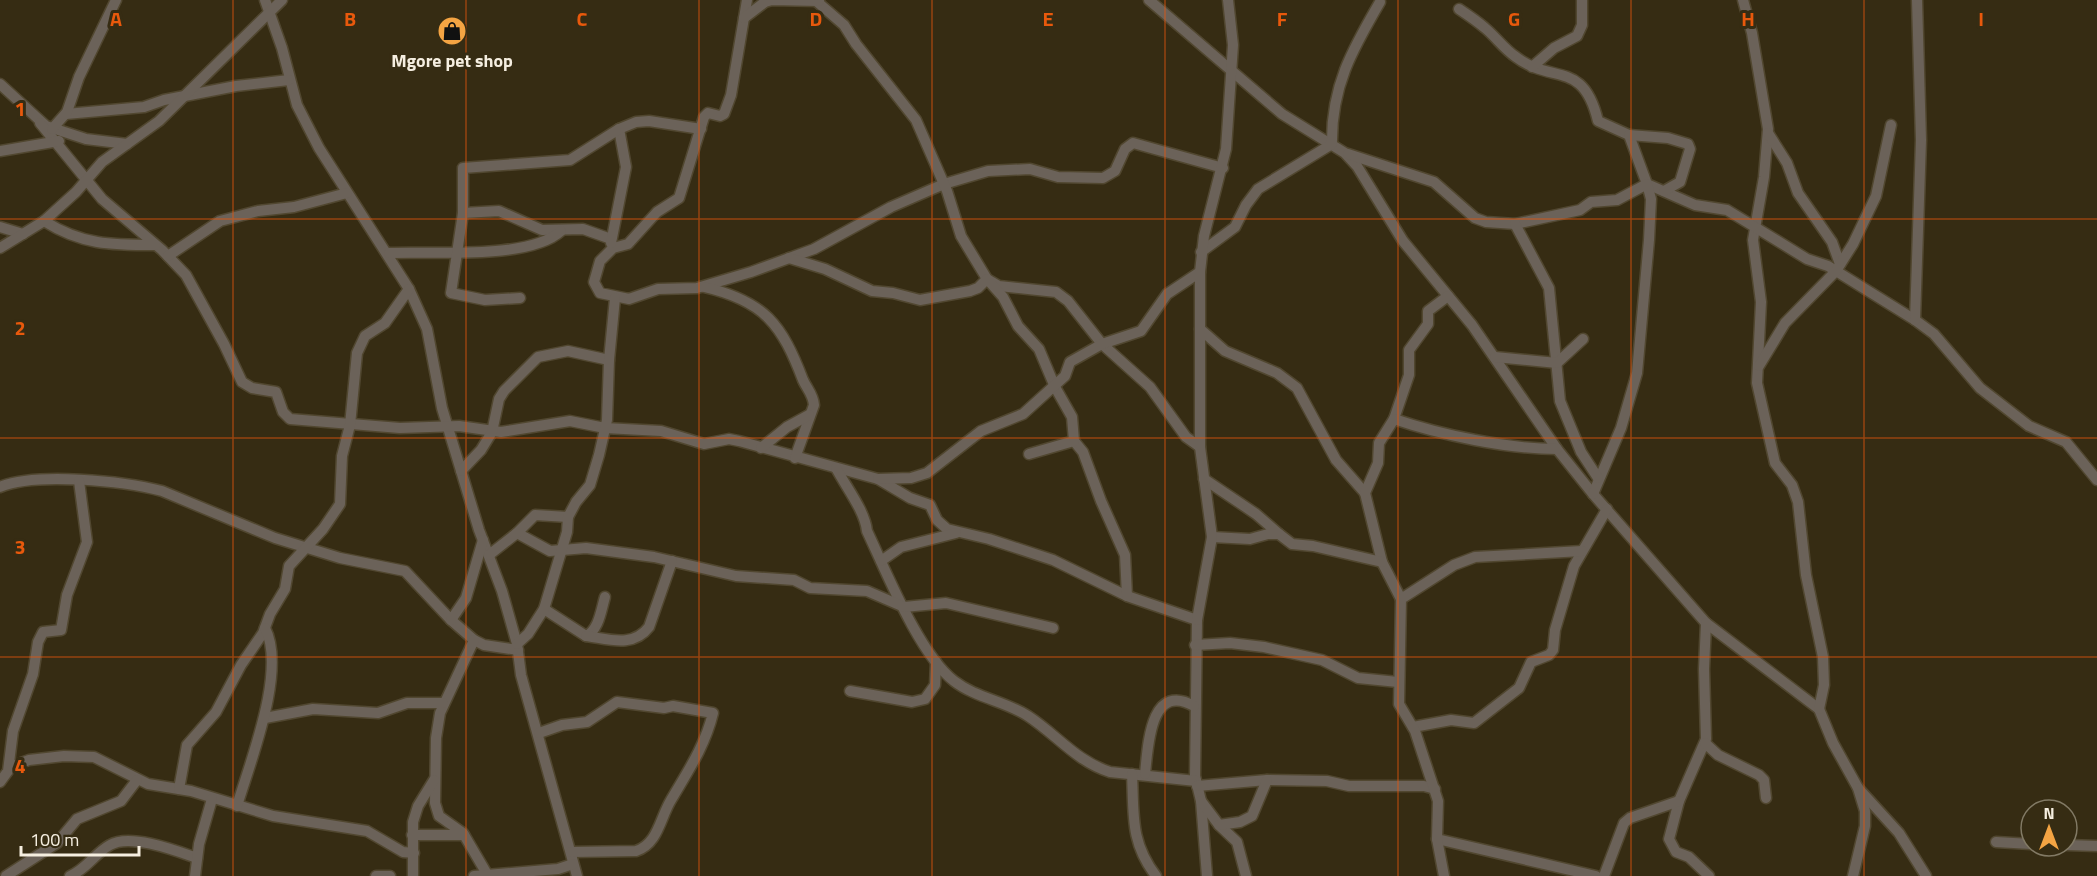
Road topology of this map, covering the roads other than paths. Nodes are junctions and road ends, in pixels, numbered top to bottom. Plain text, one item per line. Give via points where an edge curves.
1 (116, 0) edge
2 (265, 0) edge
3 (282, 0) edge
4 (747, 0) edge
5 (1149, 0) edge
6 (1228, 0) edge
7 (1582, 0) edge
8 (1743, 0) edge
9 (1917, 0) edge
10 (818, 1) edge
11 (1380, 2) dead end
12 (1459, 9) dead end
13 (270, 14) junction
14 (744, 18) junction
15 (1532, 67) junction
16 (1231, 72) junction
17 (289, 80) junction
18 (0, 84) edge
19 (188, 95) junction
20 (66, 114) junction
21 (40, 123) junction
22 (1891, 125) dead end
23 (52, 129) junction
24 (619, 129) junction
25 (701, 129) junction
26 (1768, 133) junction
27 (1629, 135) junction
28 (86, 139) junction
29 (53, 141) junction
30 (127, 144) junction
31 (1332, 144) junction
32 (0, 151) edge
33 (1345, 153) junction
34 (1223, 168) junction
35 (87, 181) junction
36 (944, 184) junction
37 (1647, 184) junction
38 (1664, 191) junction
39 (347, 193) junction
40 (462, 213) junction
41 (44, 221) junction
42 (1515, 224) junction
43 (0, 227) edge
44 (1755, 228) junction
45 (561, 231) junction
46 (22, 234) junction
47 (612, 243) junction
48 (156, 245) junction
49 (0, 248) edge
50 (456, 252) junction
51 (1201, 252) junction
52 (388, 254) junction
53 (168, 256) junction
54 (788, 258) junction
55 (1838, 268) junction
56 (1200, 272) junction
57 (987, 279) junction
58 (701, 287) junction
59 (409, 289) junction
60 (1448, 296) junction
61 (520, 298) dead end
62 (615, 298) junction
63 (1915, 320) junction
64 (1200, 329) junction
65 (1583, 339) dead end
66 (1102, 344) junction
67 (1495, 357) junction
68 (609, 360) junction
69 (1557, 363) junction
70 (1757, 369) junction
71 (1055, 387) junction
72 (809, 415) junction
73 (1394, 419) junction
74 (350, 425) junction
75 (448, 426) junction
76 (605, 429) junction
77 (492, 432) junction
78 (1074, 441) junction
79 (1200, 447) junction
80 (760, 448) junction
81 (1557, 449) junction
82 (1029, 454) dead end
83 (795, 458) junction
84 (836, 468) junction
85 (461, 471) junction
86 (1204, 478) junction
87 (1598, 478) junction
88 (878, 479) junction
89 (2097, 480) edge
90 (79, 481) junction
91 (0, 487) edge
92 (1365, 493) junction
93 (1593, 494) junction
94 (1607, 509) junction
95 (568, 517) junction
96 (517, 533) junction
97 (957, 533) junction
98 (1279, 534) junction
99 (1212, 537) junction
100 (483, 539) junction
101 (305, 547) junction
102 (561, 550) junction
103 (1582, 551) junction
104 (489, 555) junction
105 (672, 561) junction
106 (881, 561) junction
107 (1382, 562) junction
108 (1127, 596) junction
109 (605, 597) dead end
110 (1401, 599) junction
111 (904, 607) junction
112 (544, 609) junction
113 (451, 620) junction
114 (1197, 620) junction
115 (1706, 623) junction
116 (265, 628) junction
117 (1053, 628) dead end
118 (586, 636) junction
119 (474, 640) junction
120 (1195, 645) junction
121 (517, 647) junction
122 (936, 662) junction
123 (1398, 682) junction
124 (850, 691) dead end
125 (443, 703) junction
126 (1194, 706) junction
127 (1819, 709) junction
128 (265, 718) junction
129 (1413, 727) junction
130 (539, 733) junction
131 (1705, 743) junction
132 (10, 766) junction
133 (1132, 774) junction
134 (1145, 774) junction
135 (435, 777) junction
136 (136, 780) junction
137 (1267, 780) junction
138 (0, 782) edge
139 (1197, 784) junction
140 (1858, 788) junction
141 (179, 789) junction
142 (1435, 789) junction
143 (1766, 798) dead end
144 (212, 799) junction
145 (1201, 801) junction
146 (1679, 801) junction
147 (237, 806) junction
148 (1219, 825) junction
149 (411, 835) junction
150 (464, 835) junction
151 (1437, 839) junction
152 (1996, 842) dead end
153 (2019, 843) edge
154 (2079, 845) edge
155 (2097, 846) edge
156 (571, 852) junction
157 (414, 854) junction
158 (197, 858) junction
159 (573, 864) junction
160 (487, 874) junction
161 (6, 876) edge
162 (70, 876) edge
163 (195, 876) edge
164 (376, 876) edge
165 (390, 876) edge
166 (413, 876) edge
167 (474, 876) edge
168 (577, 876) edge
169 (1156, 876) edge
170 (1208, 876) edge
171 (1246, 876) edge
172 (1444, 876) edge
173 (1596, 876) edge
174 (1604, 876) edge
175 (1709, 876) edge
176 (1853, 876) edge
177 (1926, 876) edge

1 - 20 street
2 - 13 street
3 - 13 street
4 - 14 street
5 - 16 street
6 - 16 street via 1233,45
7 - 15 street via 1582,26 1577,36 1554,48
8 - 26 street
9 - 63 street via 1921,140
10 - 14 street via 772,0
10 - 36 street via 844,25 916,120
11 - 31 street via 1341,75 1332,119
12 - 15 street
13 - 17 street
13 - 19 street
14 - 25 street via 724,114 708,113
15 - 27 street via 1575,80 1594,101 1598,120
16 - 31 street via 1282,114
16 - 34 street
17 - 19 street
17 - 39 street via 319,148
18 - 21 street
19 - 20 street via 144,107
19 - 30 street
20 - 23 street
21 - 23 street
21 - 29 street
22 - 55 street via 1876,196
23 - 28 street
24 - 25 street via 648,121
24 - 40 street via 570,160 462,168
24 - 47 street via 626,167
25 - 47 street via 679,198 657,212 628,244
26 - 44 street
26 - 55 street via 1791,171 1798,193 1832,242
27 - 37 street
27 - 38 street via 1688,144 1680,182
28 - 29 street
28 - 30 street
29 - 32 street
29 - 35 street
30 - 35 street via 102,162
31 - 33 street
31 - 51 street via 1258,189 1235,227
33 - 42 street via 1434,182 1463,210 1481,221
33 - 60 street via 1403,241
34 - 36 street via 1132,143 1115,171 1103,178 1058,177 1030,169 1006,169
34 - 51 street
35 - 41 street
35 - 48 street via 102,200
36 - 54 street via 891,207 814,249
36 - 57 street via 961,236
37 - 38 street
37 - 42 street via 1617,200 1590,202 1580,210
37 - 87 street via 1651,199 1638,365 1621,428
38 - 44 street via 1695,205 1728,210
39 - 52 street
39 - 53 street via 220,221
40 - 45 street via 500,211 536,228
40 - 50 street
41 - 46 street
41 - 48 street via 93,243
42 - 69 street via 1549,288
43 - 46 street
44 - 55 street via 1807,259
44 - 70 street via 1761,302
45 - 47 street via 583,229
45 - 50 street via 551,240 521,248
46 - 49 street
47 - 62 street via 600,261 594,282 600,292
48 - 53 street
50 - 52 street
50 - 61 street via 451,293 485,300
51 - 56 street
52 - 59 street
53 - 74 street via 186,275 242,382 276,392 290,419
54 - 57 street via 825,269 872,291 920,300 970,291
54 - 58 street
55 - 63 street
55 - 70 street via 1785,323
56 - 64 street
56 - 66 street via 1167,294 1142,332
57 - 66 street via 999,286 1056,292 1068,301
57 - 71 street via 1004,297 1018,326 1040,349
58 - 62 street via 658,289 629,299
58 - 72 street via 723,292 763,312 784,335 814,400
59 - 74 street via 386,323 361,342
59 - 75 street via 427,329
60 - 67 street
60 - 73 street via 1428,311 1428,324 1409,350 1409,375
62 - 68 street
63 - 89 street via 1934,334 1980,388 2029,426 2066,442
64 - 79 street
64 - 92 street via 1225,351 1277,373 1297,388 1336,460
65 - 69 street
66 - 71 street via 1070,362
66 - 79 street via 1150,387 1186,437
67 - 69 street
67 - 81 street
68 - 76 street
68 - 77 street via 568,351 538,357 501,396
69 - 87 street via 1562,407 1583,458
70 - 127 street via 1775,463 1792,484 1798,502 1806,575 1823,651 1824,685
71 - 78 street via 1072,417
71 - 88 street via 1023,414 981,431 927,473 911,478
72 - 80 street
72 - 83 street
73 - 81 street via 1530,449
73 - 92 street via 1379,443 1378,463
74 - 75 street via 423,429
74 - 101 street via 342,456 340,504
75 - 77 street
75 - 85 street
76 - 77 street via 570,421
76 - 80 street via 661,431 704,444 729,439
76 - 95 street via 590,484
77 - 85 street
78 - 82 street
78 - 108 street via 1083,452 1125,555
79 - 86 street
80 - 83 street
81 - 93 street
83 - 84 street
84 - 88 street
84 - 106 street via 865,516 867,531
85 - 100 street
86 - 98 street
86 - 99 street
87 - 93 street
88 - 97 street via 930,505 939,523
90 - 91 street via 31,479
90 - 101 street via 162,491
90 - 132 street via 86,547 67,595 63,627 58,632 43,632 39,637 33,674 13,731
92 - 107 street
93 - 94 street
94 - 103 street
94 - 115 street
95 - 96 street via 535,515
95 - 102 street
96 - 102 street via 550,551
96 - 104 street
97 - 106 street via 901,547
97 - 108 street via 989,538 1053,560
98 - 99 street via 1250,539
98 - 107 street via 1292,544
99 - 114 street
100 - 104 street
100 - 113 street via 466,598
101 - 113 street via 405,571
101 - 116 street via 289,566 285,589
102 - 105 street via 596,549
102 - 112 street
103 - 110 street via 1475,557 1454,565
103 - 129 street via 1561,608 1553,650 1531,662 1519,688 1474,723 1451,720
104 - 121 street
105 - 111 street via 736,576 794,580 810,588 867,591
105 - 118 street via 643,635 625,641
106 - 111 street
107 - 110 street
108 - 114 street
109 - 118 street via 592,633
110 - 123 street
111 - 117 street via 946,603
111 - 122 street
112 - 118 street
112 - 121 street
113 - 119 street
114 - 120 street
115 - 127 street
115 - 131 street
116 - 128 street via 272,669
116 - 141 street via 216,712 187,745
119 - 121 street via 484,645
119 - 125 street
120 - 123 street via 1230,643 1264,647 1322,660 1358,678
120 - 126 street
121 - 130 street via 521,675
122 - 124 street via 935,685 925,699 912,702
122 - 133 street via 964,688 1026,714 1082,761 1110,772
123 - 129 street via 1401,710
125 - 128 street via 403,703 378,712 313,709
125 - 135 street via 437,728
126 - 134 street via 1182,699 1160,708 1148,740
126 - 139 street
127 - 140 street
128 - 147 street
129 - 142 street
130 - 156 street
130 - 156 street via 587,722 617,702 713,713 696,760 645,848
131 - 143 street via 1718,755 1760,775
131 - 146 street
132 - 136 street via 28,760 88,756
132 - 138 street
133 - 134 street
133 - 169 street via 1135,838
134 - 139 street
135 - 149 street via 418,806
135 - 150 street via 438,815
136 - 141 street
136 - 161 street via 121,801 77,819 57,843
137 - 139 street
137 - 142 street
137 - 148 street via 1252,816
139 - 145 street
140 - 176 street via 1865,826
140 - 177 street via 1899,833
141 - 144 street
142 - 151 street
144 - 147 street
144 - 158 street
145 - 148 street
145 - 170 street
146 - 174 street via 1624,823
146 - 175 street via 1670,844
147 - 157 street via 273,816 367,831 403,852
148 - 171 street via 1240,849
149 - 150 street
149 - 157 street
150 - 160 street
151 - 172 street
151 - 173 street
152 - 153 street
154 - 155 street
156 - 159 street
157 - 166 street
158 - 162 street via 167,847 116,843 84,870
158 - 163 street
159 - 160 street via 558,869
159 - 168 street
160 - 167 street
164 - 165 street

